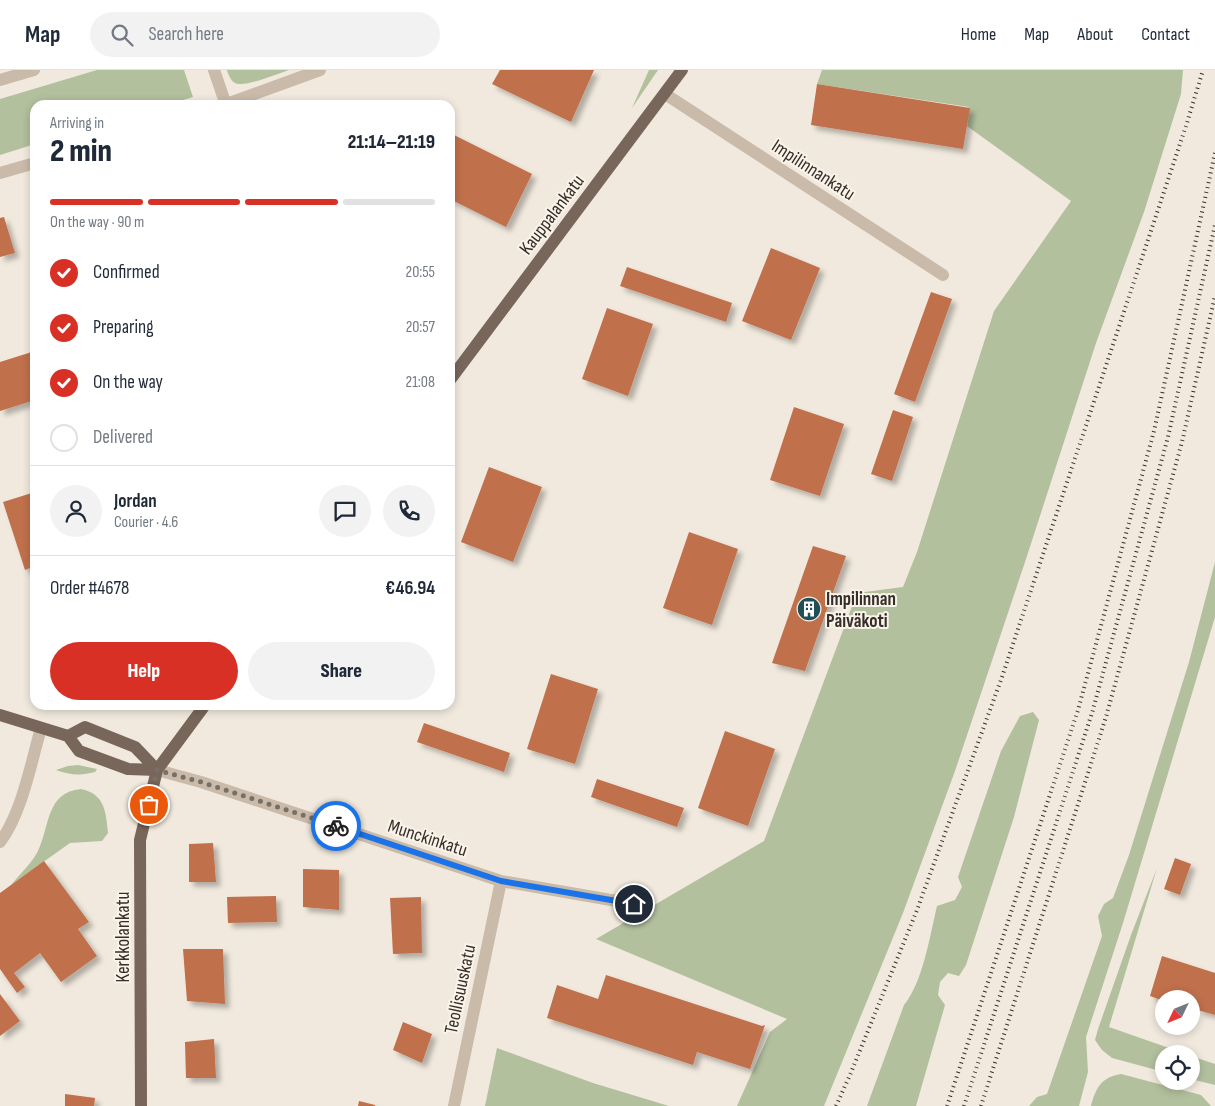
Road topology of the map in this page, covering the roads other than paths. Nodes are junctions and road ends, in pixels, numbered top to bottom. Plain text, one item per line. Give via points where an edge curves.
1 (34, 70) edge
2 (214, 70) edge
3 (320, 70) edge
4 (682, 70) edge
5 (0, 80) edge
6 (666, 94) junction
7 (224, 100) edge
8 (239, 100) edge
9 (30, 164) edge
10 (0, 173) edge
11 (943, 275) dead end
12 (455, 373) edge
13 (201, 710) edge
14 (0, 715) edge
15 (41, 728) junction
16 (68, 736) junction
17 (157, 770) junction
18 (0, 842) edge
19 (501, 881) junction
20 (634, 904) dead end
21 (141, 1106) edge
22 (454, 1106) edge

1 - 5 street
2 - 7 street
3 - 8 street
4 - 6 main road, Kauppalankatu
6 - 11 street, Impilinnankatu
6 - 12 main road, Kauppalankatu
9 - 10 street
13 - 17 main road
14 - 15 main road, Munckinkatu
15 - 16 main road, Munckinkatu
15 - 18 street via 12,821
16 - 17 main road, Munckinkatu via 79,751 128,769
16 - 17 main road via 85,727 118,739 135,747
17 - 19 street, Munckinkatu
17 - 21 main road, Kerkkolankatu via 140,840
19 - 20 street, Munckinkatu
19 - 22 street, Teollisuuskatu

